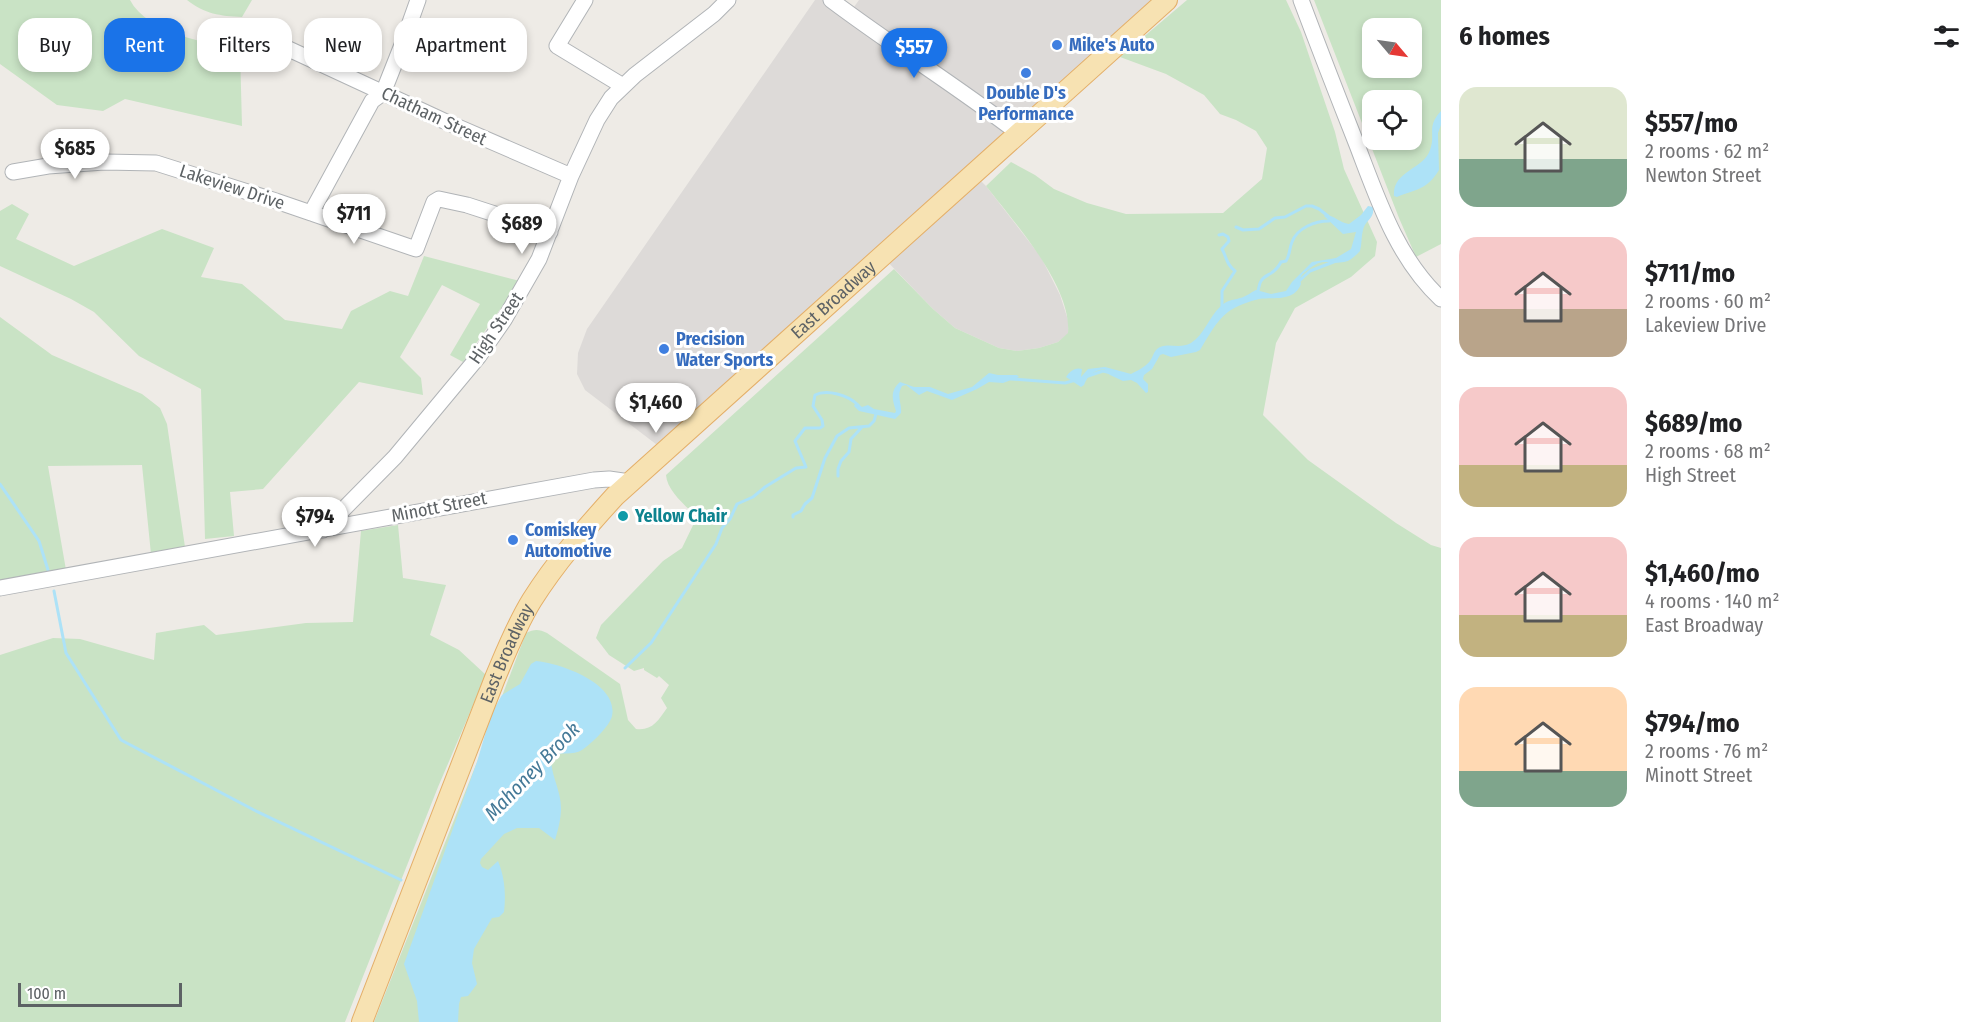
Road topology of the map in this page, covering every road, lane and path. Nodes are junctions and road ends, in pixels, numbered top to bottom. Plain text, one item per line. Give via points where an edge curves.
1 (418, 0) edge
2 (585, 0) edge
3 (728, 0) edge
4 (831, 0) edge
5 (1167, 0) edge
6 (1300, 0) edge
7 (292, 50) edge
8 (623, 86) junction
9 (383, 93) junction
10 (1018, 133) junction
11 (13, 172) dead end
12 (571, 176) junction
13 (311, 213) junction
14 (550, 232) junction
15 (1441, 299) edge
16 (630, 483) junction
17 (323, 530) junction
18 (0, 588) edge
19 (362, 1022) edge

1 - 9 street
2 - 8 street via 557,46
3 - 8 street, High Street
4 - 10 street
5 - 10 main road, East Broadway
6 - 15 street via 1378,200 1405,256
7 - 9 street, Chatham Street
8 - 12 street, High Street via 597,120
9 - 12 street, Chatham Street
9 - 13 street via 372,102
10 - 16 main road, East Broadway
11 - 13 street, Lakeview Drive via 104,162 156,163
12 - 14 street, High Street
13 - 14 street, Lakeview Drive via 416,249 434,202 439,199
14 - 17 street, High Street via 518,298 479,356 395,457
16 - 17 street, Minott Street via 594,480
16 - 19 main road, East Broadway via 582,531 552,569 514,634
17 - 18 street, Minott Street

